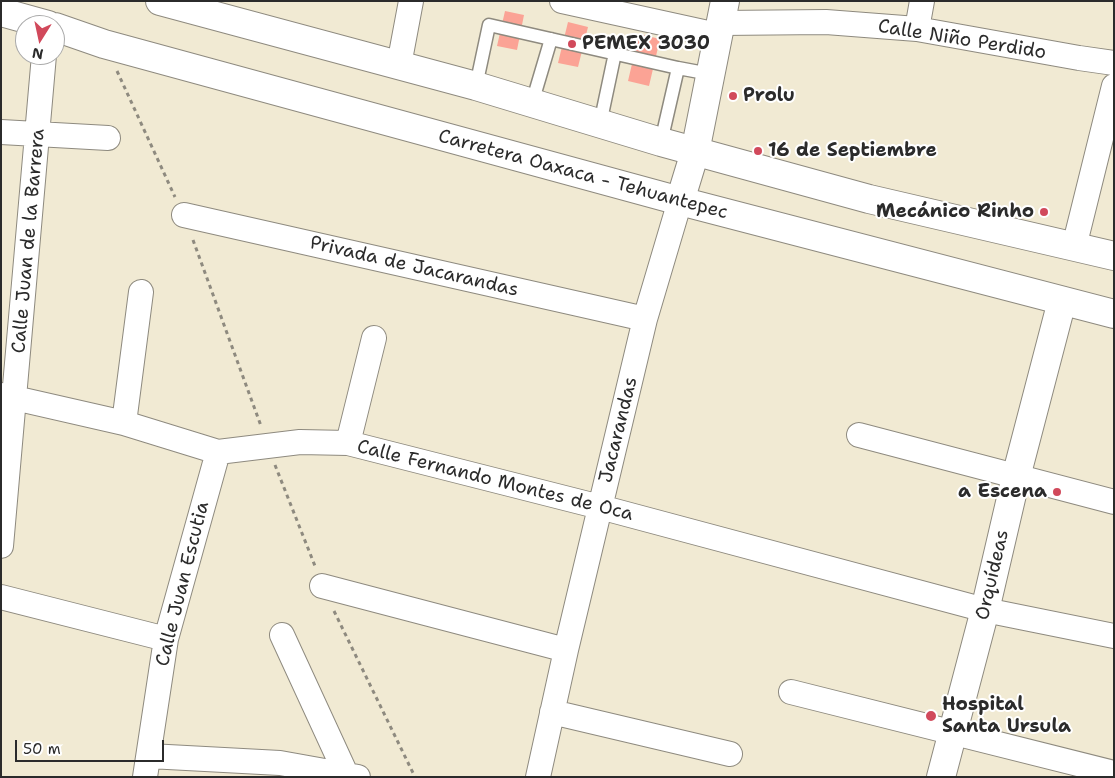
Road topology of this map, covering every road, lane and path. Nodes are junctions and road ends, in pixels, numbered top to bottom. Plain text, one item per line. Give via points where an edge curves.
1 (160, 1) edge
2 (411, 1) edge
3 (562, 1) edge
4 (922, 1) edge
5 (1, 12) edge
6 (15, 16) edge
7 (720, 20) edge
8 (917, 29) junction
9 (65, 30) edge
10 (551, 39) junction
11 (104, 44) junction
12 (615, 53) junction
13 (1114, 63) edge
14 (43, 65) edge
15 (399, 65) junction
16 (678, 68) junction
17 (710, 74) junction
18 (476, 86) junction
19 (1114, 86) edge
20 (532, 103) junction
21 (600, 124) junction
22 (1, 132) edge
23 (38, 134) junction
24 (108, 138) dead end
25 (661, 142) junction
26 (695, 152) junction
27 (680, 201) junction
28 (184, 214) junction
29 (1074, 246) junction
30 (1114, 256) edge
31 (141, 292) dead end
32 (1062, 301) junction
33 (1114, 314) edge
34 (645, 319) junction
35 (374, 338) dead end
36 (8, 396) edge
37 (124, 423) junction
38 (859, 435) dead end
39 (348, 443) junction
40 (268, 447) junction
41 (218, 452) junction
42 (1016, 477) junction
43 (1114, 502) edge
44 (600, 507) junction
45 (1, 546) edge
46 (322, 586) junction
47 (1, 597) edge
48 (985, 610) junction
49 (282, 635) dead end
50 (1114, 636) edge
51 (166, 639) junction
52 (566, 650) junction
53 (792, 692) dead end
54 (552, 712) junction
55 (952, 732) junction
56 (730, 754) dead end
57 (147, 766) edge
58 (1113, 774) edge
59 (352, 776) edge
60 (415, 777) edge
61 (538, 777) edge
62 (941, 777) edge

1 - 15 main road
2 - 15 street
3 - 7 street, Calle Niño Perdido
4 - 8 street
5 - 6 main road
7 - 8 street, Calle Niño Perdido via 826,22
7 - 17 main road
8 - 13 street, Calle Niño Perdido
9 - 11 main road, Carretera Oaxaca - Tehuantepec
10 - 12 lane
10 - 18 lane via 489,25
10 - 20 lane
11 - 27 main road, Carretera Oaxaca - Tehuantepec
11 - 28 path
12 - 16 lane
12 - 21 lane
14 - 23 street, Calle Juan de la Barrera
15 - 18 main road
16 - 17 lane
16 - 25 lane
17 - 26 main road
18 - 20 main road
19 - 29 street
20 - 21 main road
21 - 25 main road
22 - 23 street
23 - 24 street
23 - 36 street, Calle Juan de la Barrera
25 - 26 main road
26 - 27 main road
26 - 29 main road via 870,198
27 - 32 main road, Carretera Oaxaca - Tehuantepec
27 - 34 street, Jacarandas
28 - 34 street, Privada de Jacarandas
28 - 40 path
29 - 30 main road
31 - 37 street
32 - 33 main road, Carretera Oaxaca - Tehuantepec
32 - 42 main road, Orquídeas
34 - 44 street, Jacarandas
35 - 39 street
36 - 37 street, Calle Fernando Montes de Oca
36 - 45 street, Calle Juan de la Barrera
37 - 41 street, Calle Fernando Montes de Oca
38 - 42 street
39 - 40 street, Calle Fernando Montes de Oca via 300,442
39 - 44 street, Calle Fernando Montes de Oca
40 - 41 street, Calle Fernando Montes de Oca
40 - 46 path
41 - 51 street, Calle Juan Escutia
42 - 43 street
42 - 48 main road, Orquídeas
44 - 48 street, Calle Fernando Montes de Oca
44 - 52 street, Jacarandas
46 - 52 street
46 - 60 path
47 - 51 street
48 - 50 street, Calle Fernando Montes de Oca
48 - 55 main road, Orquídeas
49 - 59 street
51 - 57 street, Calle Juan Escutia
52 - 54 street, Jacarandas
53 - 55 street
54 - 56 street
54 - 61 street, Jacarandas
55 - 58 street
55 - 62 main road, Orquídeas
57 - 59 street via 280,763

